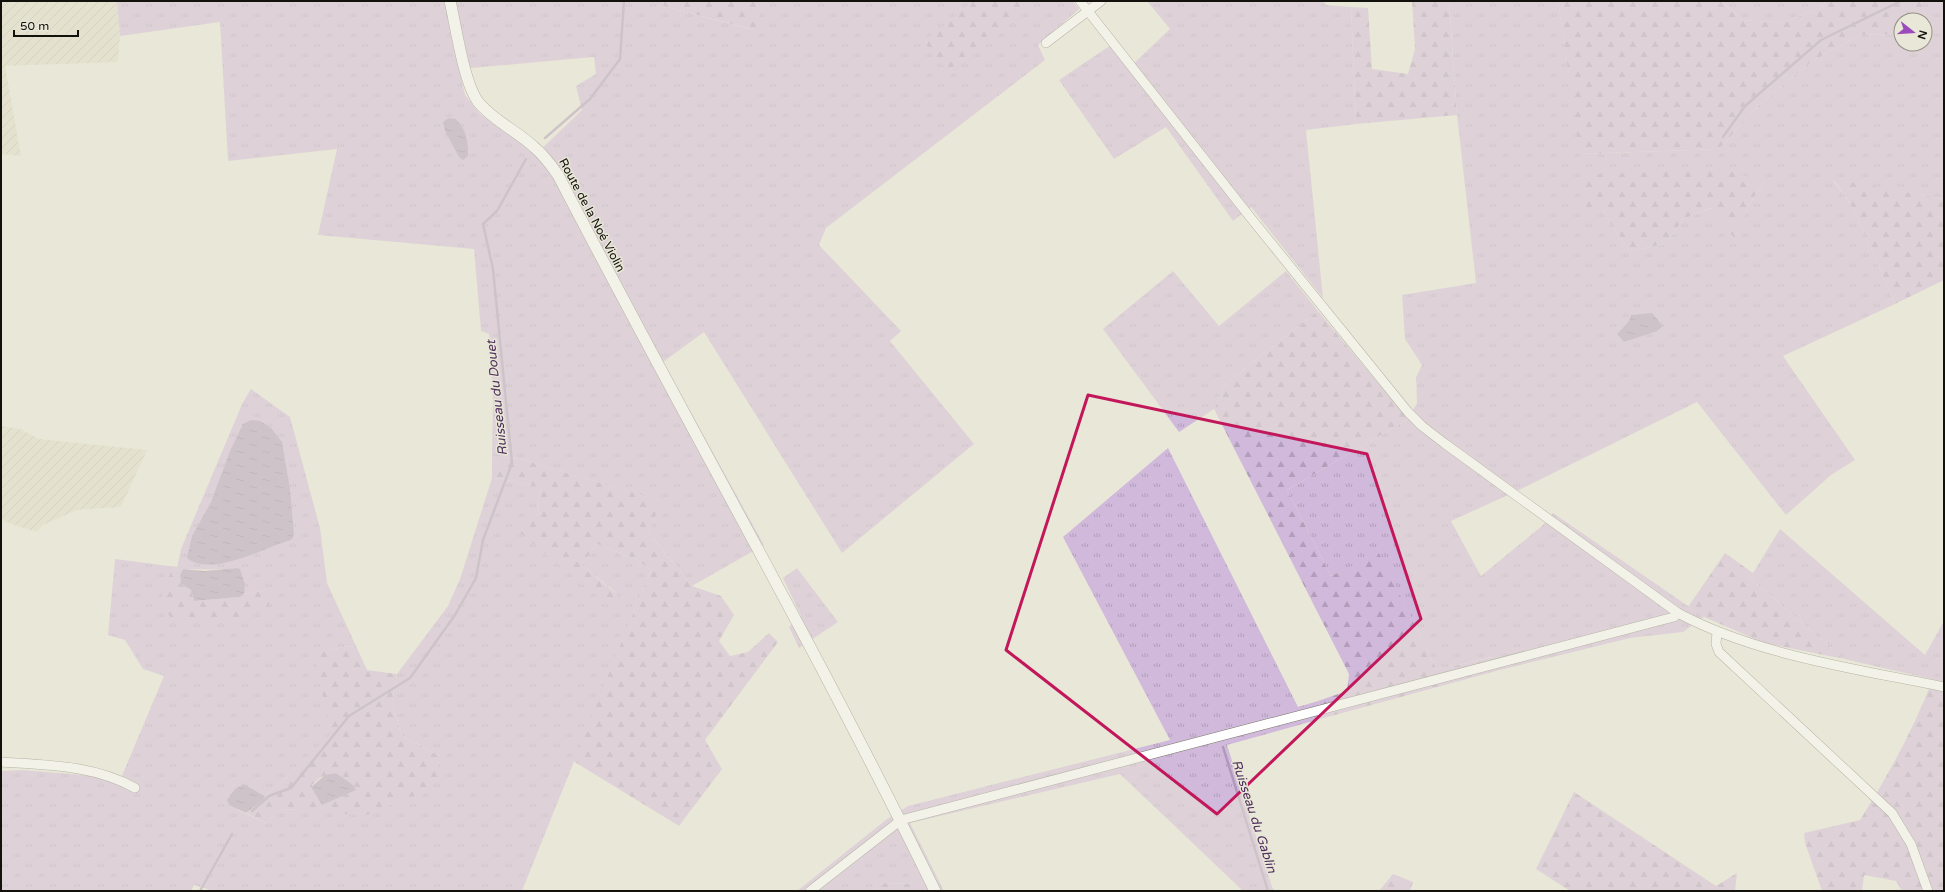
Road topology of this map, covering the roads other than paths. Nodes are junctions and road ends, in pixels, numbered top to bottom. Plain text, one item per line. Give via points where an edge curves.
1 (450, 1) edge
2 (1080, 1) edge
3 (1101, 1) edge
4 (1088, 11) junction
5 (1046, 43) dead end
6 (1678, 613) junction
7 (1717, 632) junction
8 (1944, 687) edge
9 (1, 762) edge
10 (135, 788) dead end
11 (901, 820) junction
12 (810, 891) edge
13 (935, 891) edge
14 (1928, 891) edge

1 - 11 street, Route de la Noé Violin via 471,90 491,115 534,146 558,175
2 - 4 street
3 - 4 street
4 - 5 street
4 - 6 street via 1408,412 1422,426
6 - 7 street
6 - 11 street via 1666,619
7 - 8 street via 1791,654
7 - 14 street via 1716,644 1719,652 1892,813 1911,844
9 - 10 street via 84,769 106,774
11 - 12 street
11 - 13 street, Route de la Noé Violin

